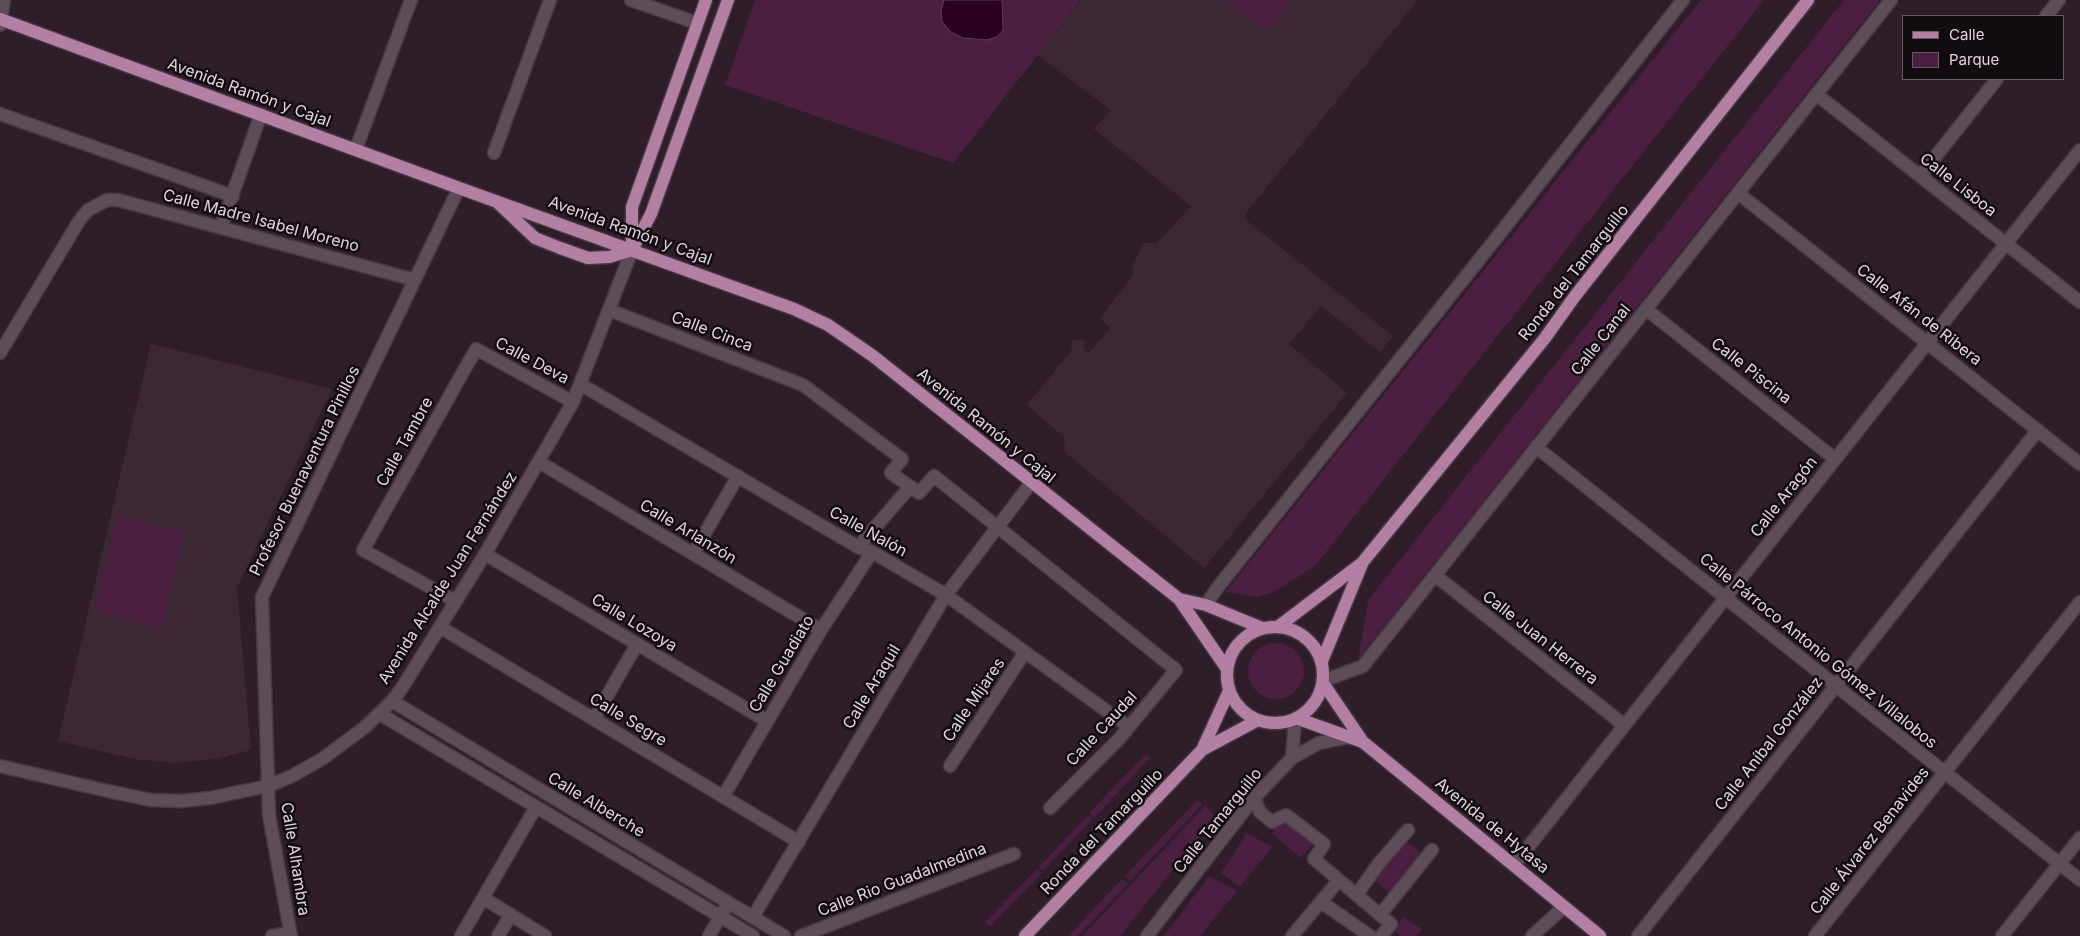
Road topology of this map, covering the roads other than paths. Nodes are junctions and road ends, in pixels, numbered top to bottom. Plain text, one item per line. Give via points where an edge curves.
1 (4, 0) edge
2 (411, 0) edge
3 (550, 0) edge
4 (631, 0) edge
5 (706, 0) edge
6 (728, 0) edge
7 (1683, 0) edge
8 (1808, 0) edge
9 (1891, 0) edge
10 (2059, 0) edge
11 (2047, 15) edge
12 (1, 22) edge
13 (697, 23) junction
14 (1996, 80) edge
15 (1816, 94) junction
16 (0, 114) edge
17 (261, 114) junction
18 (356, 149) junction
19 (2080, 150) edge
20 (494, 153) dead end
21 (1920, 176) junction
22 (459, 188) junction
23 (1738, 192) junction
24 (233, 196) junction
25 (494, 199) junction
26 (221, 227) junction
27 (2006, 243) junction
28 (632, 250) junction
29 (415, 280) junction
30 (2080, 302) edge
31 (1646, 309) junction
32 (609, 310) junction
33 (1927, 342) junction
34 (476, 349) joint
35 (0, 354) edge
36 (580, 384) junction
37 (573, 402) junction
38 (2038, 430) junction
39 (1536, 448) junction
40 (1835, 459) junction
41 (539, 462) junction
42 (2080, 464) edge
43 (738, 476) junction
44 (1031, 483) junction
45 (910, 487) junction
46 (998, 527) junction
47 (858, 547) junction
48 (872, 552) junction
49 (485, 554) junction
50 (693, 554) junction
51 (1362, 563) junction
52 (1436, 576) junction
53 (946, 595) junction
54 (1725, 598) junction
55 (1179, 599) junction
56 (455, 601) junction
57 (2080, 602) edge
58 (1206, 605) junction
59 (1279, 626) junction
60 (440, 627) junction
61 (1262, 628) junction
62 (821, 630) junction
63 (637, 644) junction
64 (1025, 652) junction
65 (1322, 661) junction
66 (1226, 669) junction
67 (1323, 682) junction
68 (1836, 686) junction
69 (1229, 691) junction
70 (392, 701) junction
71 (380, 714) junction
72 (594, 718) junction
73 (1296, 719) junction
74 (1258, 720) junction
75 (767, 721) junction
76 (1624, 725) junction
77 (1129, 726) junction
78 (1349, 737) junction
79 (1363, 742) junction
80 (1202, 750) junction
81 (1292, 758) junction
82 (0, 766) edge
83 (950, 766) dead end
84 (1945, 773) junction
85 (268, 786) junction
86 (724, 796) junction
87 (1254, 798) junction
88 (536, 807) junction
89 (1050, 808) dead end
90 (1408, 830) dead end
91 (2080, 838) edge
92 (799, 842) junction
93 (1432, 850) dead end
94 (1014, 854) dead end
95 (2059, 864) junction
96 (1514, 865) junction
97 (1340, 880) junction
98 (2080, 880) edge
99 (1357, 894) junction
100 (483, 898) junction
101 (728, 902) junction
102 (1321, 902) junction
103 (1564, 907) junction
104 (511, 914) junction
105 (1380, 915) junction
106 (720, 916) junction
107 (753, 917) junction
108 (291, 934) edge
109 (272, 936) edge
110 (461, 936) edge
111 (498, 936) edge
112 (545, 936) edge
113 (709, 936) edge
114 (754, 936) edge
115 (784, 936) edge
116 (801, 936) edge
117 (1025, 936) edge
118 (1147, 936) edge
119 (1292, 936) edge
120 (1370, 936) edge
121 (1383, 936) edge
122 (1532, 936) edge
123 (1600, 936) edge
124 (1638, 936) edge
125 (1815, 936) edge
126 (2002, 936) edge

1 - 12 street
2 - 18 street
3 - 20 street
4 - 13 street
5 - 13 main road
6 - 28 main road via 651,214
7 - 58 street
8 - 51 main road, Ronda del Tamarguillo via 1545,338
9 - 15 street, Calle Canal
10 - 11 street
12 - 17 main road, Avenida Ramón y Cajal
13 - 28 main road via 632,207
14 - 21 street
15 - 21 street, Calle Lisboa
15 - 23 street, Calle Canal
16 - 24 street, Calle Madre Isabel Moreno
17 - 18 main road, Avenida Ramón y Cajal
17 - 24 street
18 - 22 main road, Avenida Ramón y Cajal
19 - 27 street, Calle Aragón
21 - 27 street, Calle Lisboa
22 - 25 main road, Avenida Ramón y Cajal
22 - 29 street, Profesor Buenaventura Pinillos
23 - 31 street, Calle Canal
23 - 33 street, Calle Afán de Ribera
24 - 26 street
25 - 28 main road, Avenida Ramón y Cajal
25 - 28 main road via 535,238 560,248 588,258 609,257
26 - 29 street, Calle Madre Isabel Moreno
26 - 35 street, Calle Madre Isabel Moreno via 118,200 98,203 80,221
27 - 30 street, Calle Lisboa
27 - 33 street, Calle Aragón
28 - 32 street, Avenida Alcalde Juan Fernández
28 - 44 main road, Avenida Ramón y Cajal via 794,308 828,325 874,356
29 - 85 street, Profesor Buenaventura Pinillos via 262,597
31 - 39 street, Calle Canal
31 - 40 street, Calle Piscina
32 - 36 street, Avenida Alcalde Juan Fernández
32 - 45 street, Calle Cinca via 803,385 902,459 891,473
33 - 38 street, Calle Afán de Ribera
33 - 40 street, Calle Aragón
34 - 37 street, Calle Deva
34 - 56 street, Calle Tambre via 363,550
36 - 37 street, Avenida Alcalde Juan Fernández
36 - 43 street, Calle Nalón
37 - 41 street, Avenida Alcalde Juan Fernández
38 - 42 street, Calle Afán de Ribera
38 - 68 street, Calle Aníbal González
39 - 52 street, Calle Canal
39 - 54 street, Calle Párroco Antonio Gómez Villalobos
40 - 54 street, Calle Aragón
41 - 49 street, Avenida Alcalde Juan Fernández
41 - 50 street, Calle Arlanzón
43 - 47 street, Calle Nalón
43 - 50 street
44 - 46 street, Calle Araquil
44 - 55 main road, Avenida Ramón y Cajal
45 - 46 street via 919,494 934,476
45 - 47 street
46 - 53 street, Calle Araquil
46 - 77 street, Calle Caudal via 1176,670
47 - 48 street, Calle Nalón
48 - 53 street, Calle Nalón
48 - 62 street, Calle Guadiato
49 - 56 street, Avenida Alcalde Juan Fernández
49 - 63 street, Calle Lozoya
50 - 62 street, Calle Arlanzón
51 - 59 main road, Ronda del Tamarguillo
51 - 65 main road, Ronda del Tamarguillo
52 - 67 street, Calle Canal via 1363,666
52 - 76 street, Calle Juan Herrera
53 - 64 street, Calle Nalón
53 - 92 street, Calle Araquil
54 - 68 street, Calle Párroco Antonio Gómez Villalobos
54 - 76 street, Calle Aragón
55 - 58 main road
55 - 66 main road
56 - 60 street, Avenida Alcalde Juan Fernández
57 - 84 street, Calle Álvarez Benavides
58 - 61 main road
59 - 61 main road
59 - 65 main road via 1298,632 1313,644
60 - 70 street, Avenida Alcalde Juan Fernández
60 - 72 street, Calle Segre
61 - 66 main road via 1245,636 1232,651
62 - 75 street, Calle Guadiato
63 - 72 street
63 - 75 street, Calle Lozoya
64 - 77 street, Calle Nalón
64 - 83 street, Calle Mijares
65 - 67 main road
66 - 69 main road
67 - 73 main road via 1314,704
67 - 79 main road
68 - 84 street, Calle Párroco Antonio Gómez Villalobos
68 - 124 street, Calle Aníbal González
69 - 74 main road via 1246,714
69 - 80 main road, Ronda del Tamarguillo
70 - 71 street, Avenida Alcalde Juan Fernández
70 - 101 street, Calle Alberche
71 - 85 street, Avenida Alcalde Juan Fernández via 322,759
71 - 88 street, Calle Alberche
72 - 86 street, Calle Segre
73 - 74 main road via 1271,723
73 - 78 main road
73 - 81 street
74 - 80 main road, Ronda del Tamarguillo
75 - 86 street, Calle Guadiato
76 - 96 street, Calle Aragón
77 - 89 street, Calle Caudal
78 - 79 main road
78 - 81 street, Calle Tamarguillo via 1319,743
79 - 96 main road, Avenida de Hytasa
80 - 117 main road, Ronda del Tamarguillo
81 - 87 street, Calle Tamarguillo
82 - 85 street, Avenida Alcalde Juan Fernández via 151,800 210,798
84 - 95 street, Calle Párroco Antonio Gómez Villalobos
84 - 125 street, Calle Álvarez Benavides
85 - 108 street, Calle Alhambra via 269,815
86 - 92 street, Calle Segre
87 - 97 street via 1260,812 1272,822 1286,815 1324,844 1314,859
87 - 118 street, Calle Tamarguillo
88 - 100 street
88 - 106 street, Calle Alberche
90 - 99 street
91 - 95 street
92 - 107 street, Calle Araquil
93 - 105 street
94 - 116 street, Calle Rio Guadalmedina
95 - 98 street, Calle Párroco Antonio Gómez Villalobos
95 - 126 street
96 - 103 main road, Avenida de Hytasa
97 - 99 street
97 - 102 street
99 - 105 street
100 - 104 street
100 - 110 street
101 - 106 street
101 - 107 street, Calle Alberche
102 - 119 street
102 - 120 street
103 - 122 street
103 - 123 main road, Avenida de Hytasa
104 - 111 street
104 - 112 street
105 - 121 street via 1391,924
106 - 113 street
106 - 114 street, Calle Alberche
107 - 115 street, Calle Alberche
108 - 109 street

